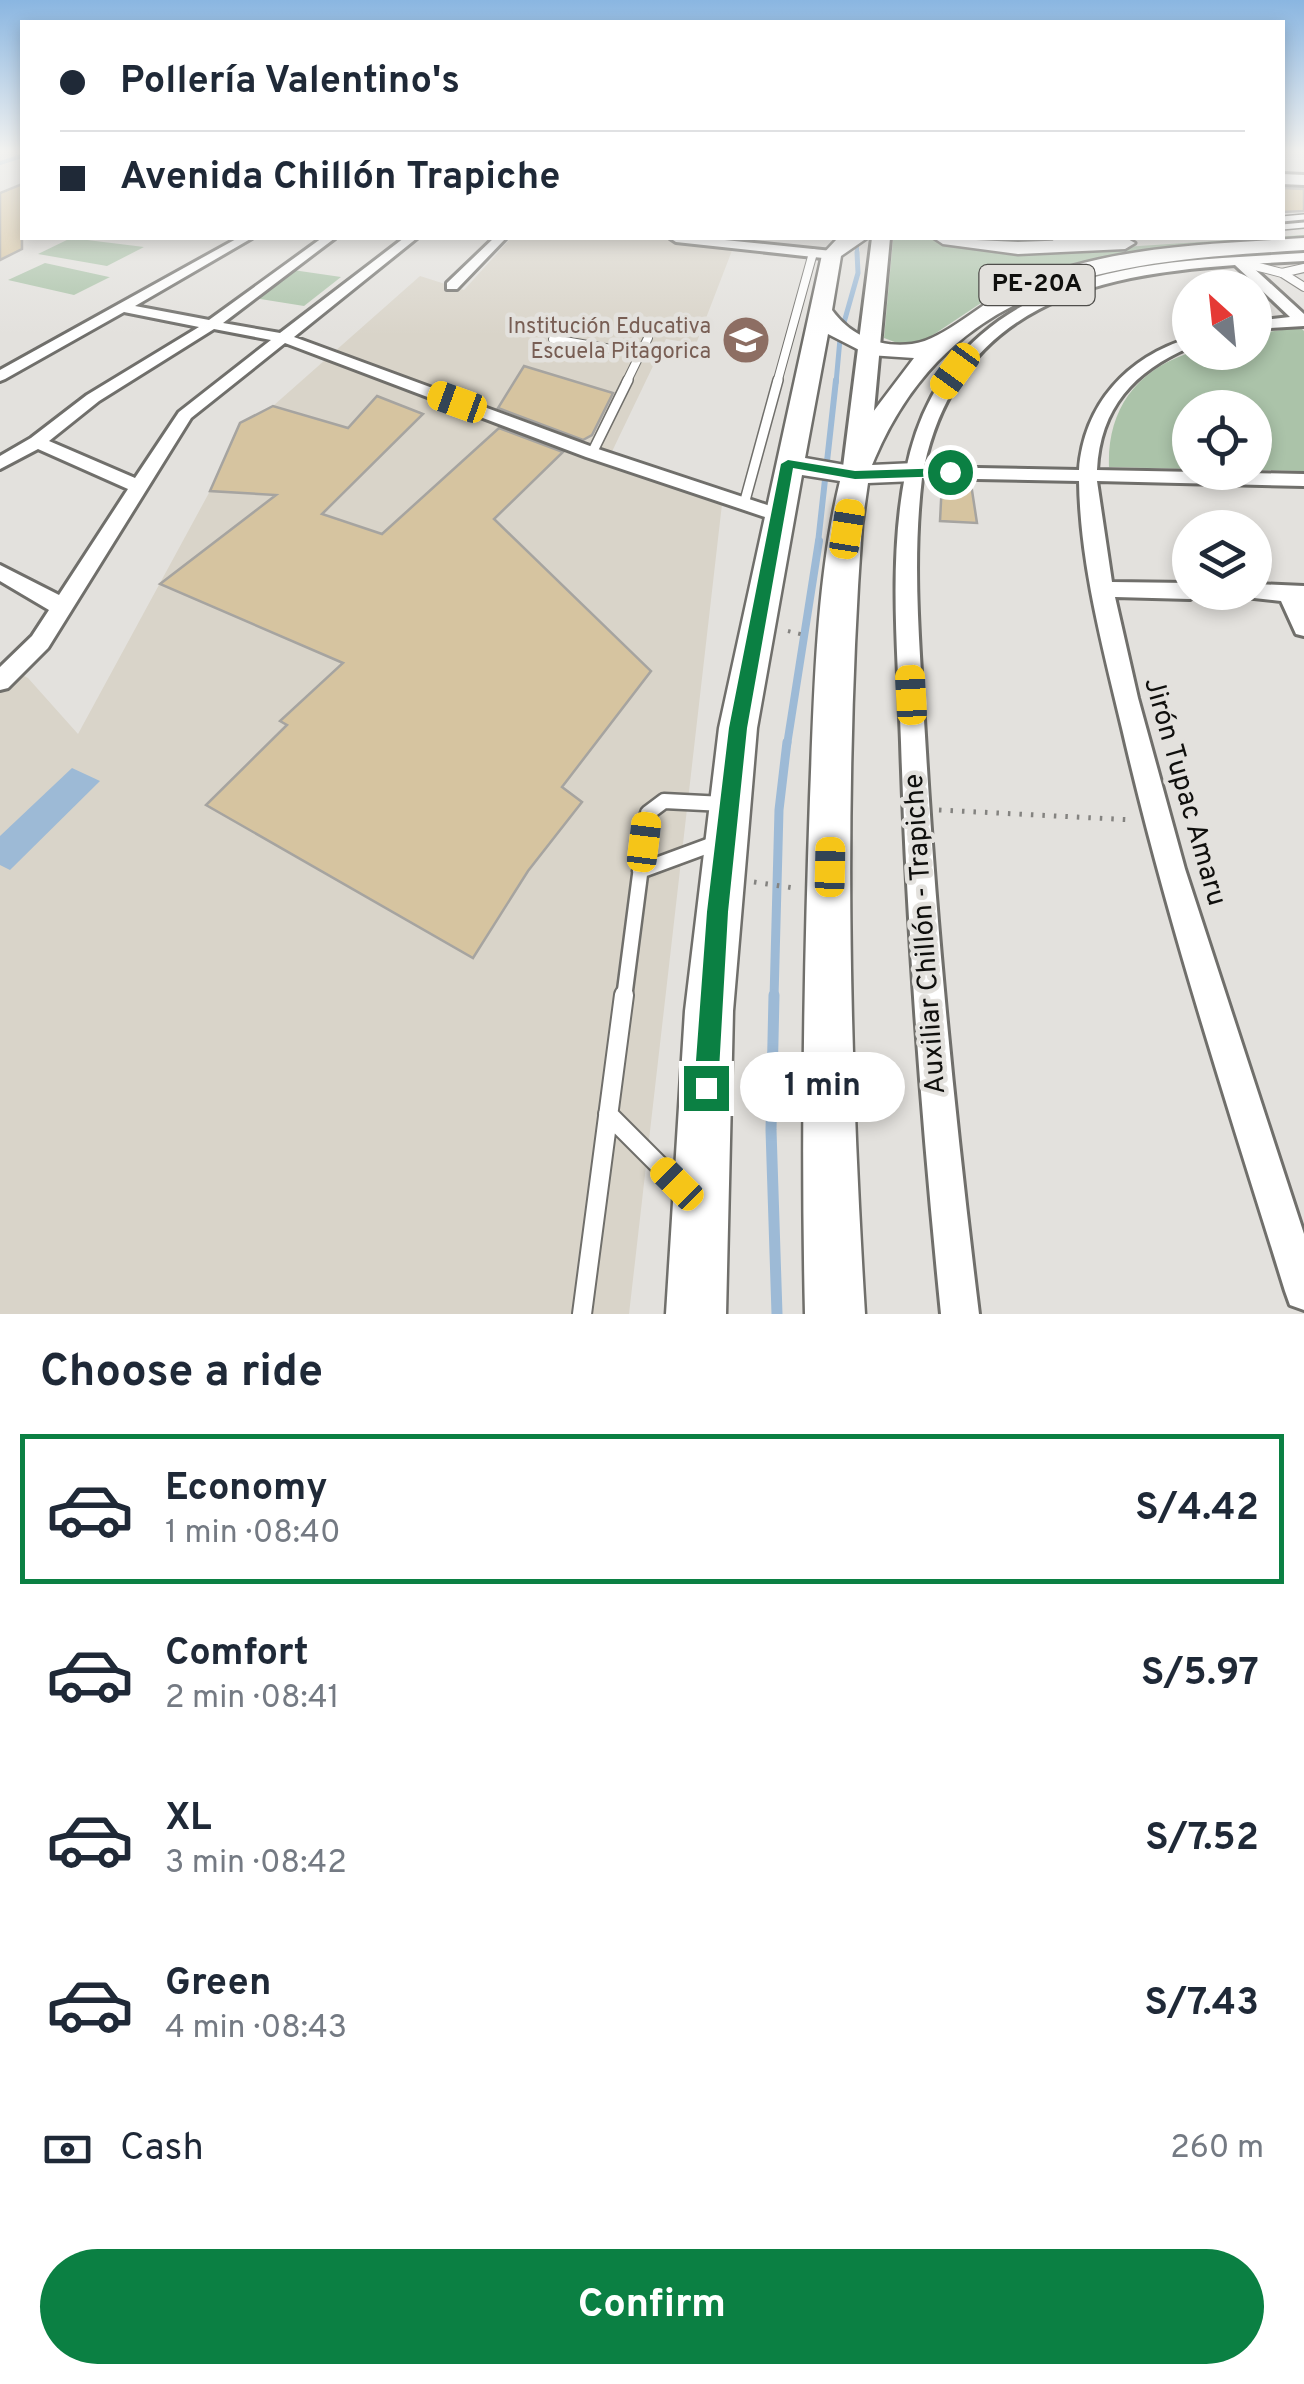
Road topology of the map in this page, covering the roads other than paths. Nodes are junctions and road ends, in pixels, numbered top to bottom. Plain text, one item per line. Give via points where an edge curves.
1 (242, 240) edge
2 (326, 240) edge
3 (409, 240) edge
4 (498, 240) edge
5 (727, 240) edge
6 (852, 240) edge
7 (881, 240) edge
8 (955, 240) edge
9 (1057, 240) edge
10 (1208, 240) edge
11 (795, 244) edge
12 (1304, 244) edge
13 (1184, 246) junction
14 (1050, 248) junction
15 (828, 249) edge
16 (1304, 257) edge
17 (1239, 262) junction
18 (1304, 268) edge
19 (1282, 272) junction
20 (452, 286) dead end
21 (1304, 287) edge
22 (817, 306) junction
23 (122, 308) junction
24 (794, 320) junction
25 (1303, 321) edge
26 (1272, 324) edge
27 (208, 327) junction
28 (648, 338) dead end
29 (287, 339) junction
30 (552, 339) dead end
31 (944, 340) junction
32 (870, 347) junction
33 (1172, 351) edge
34 (640, 354) junction
35 (0, 376) edge
36 (37, 442) junction
37 (592, 453) junction
38 (0, 464) edge
39 (788, 464) junction
40 (916, 472) junction
41 (855, 475) junction
42 (1088, 476) junction
43 (1304, 480) edge
44 (139, 488) junction
45 (761, 509) junction
46 (0, 572) edge
47 (1103, 589) junction
48 (1172, 591) edge
49 (1296, 594) edge
50 (62, 607) junction
51 (1304, 628) edge
52 (0, 680) edge
53 (725, 841) junction
54 (640, 870) junction
55 (608, 1114) junction
56 (700, 1207) junction
57 (1304, 1291) edge
58 (582, 1314) edge
59 (696, 1314) edge
60 (835, 1314) edge
61 (960, 1314) edge

1 - 23 street
2 - 27 street
3 - 29 street
4 - 20 street
5 - 11 street
6 - 15 main road
7 - 32 street, PE-20A
8 - 14 main road, PE-20A
9 - 14 lane
10 - 13 main road, PE-20A
11 - 15 street
12 - 13 main road, PE-20A
13 - 14 main road, PE-20A
13 - 31 main road, PE-20A via 1041,284 994,305
15 - 22 main road
16 - 17 street, Auxiliar Chillón - Trapiche
17 - 19 lane
17 - 25 street
17 - 40 street, Auxiliar Chillón - Trapiche via 1094,282 1047,300 989,335 942,388
18 - 19 lane
19 - 21 lane
22 - 24 lane
22 - 24 lane
22 - 32 main road via 833,328
22 - 39 main road
23 - 27 street
23 - 35 street
24 - 45 lane
25 - 26 street
27 - 29 street
27 - 36 street via 93,398
28 - 34 lane
29 - 37 street
29 - 44 street via 185,415
30 - 34 lane
31 - 32 main road via 905,352
31 - 41 main road, PE-20A via 874,431
32 - 41 street, PE-20A
33 - 42 street, Jirón Tupac Amaru via 1143,365 1102,409
34 - 37 lane
36 - 38 street
36 - 44 street
37 - 45 street
39 - 41 main road
39 - 45 main road
40 - 41 main road
40 - 42 street
40 - 61 street, Auxiliar Chillón - Trapiche via 909,546 916,809
41 - 60 main road, PE-20A via 836,643 829,892
42 - 43 street
42 - 47 street, Jirón Tupac Amaru
44 - 50 street
45 - 53 main road via 756,623
46 - 50 street
47 - 48 street
47 - 57 street, Jirón Tupac Amaru via 1159,821
49 - 51 street
50 - 52 street via 40,642
53 - 54 lane
53 - 54 lane via 664,801 648,813
53 - 56 main road
54 - 55 lane
55 - 56 lane
55 - 58 lane
56 - 59 main road

